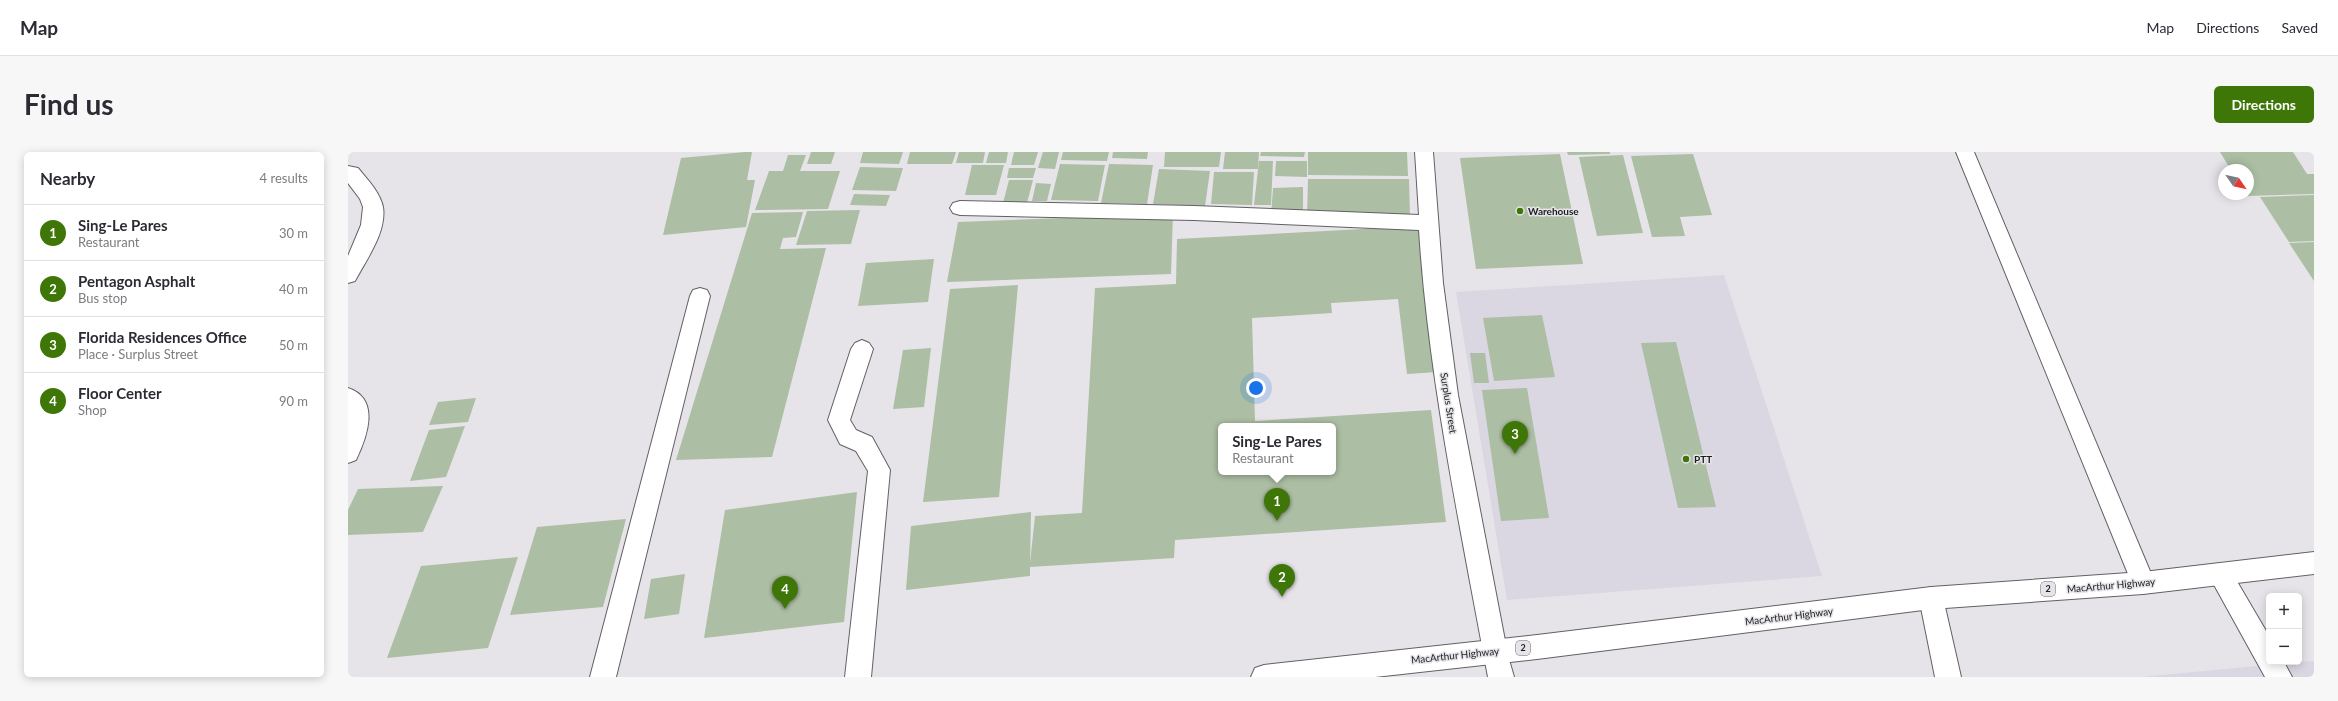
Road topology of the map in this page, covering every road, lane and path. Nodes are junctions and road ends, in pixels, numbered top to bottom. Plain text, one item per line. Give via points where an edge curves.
1 (1424, 152) edge
2 (1966, 152) edge
3 (348, 172) edge
4 (960, 208) dead end
5 (1430, 223) junction
6 (348, 274) edge
7 (700, 296) dead end
8 (862, 349) dead end
9 (348, 397) edge
10 (348, 453) edge
11 (2314, 563) edge
12 (2220, 574) junction
13 (2143, 583) junction
14 (1931, 598) junction
15 (1495, 651) junction
16 (2266, 654) edge
17 (2272, 665) edge
18 (1373, 670) edge
19 (603, 677) edge
20 (858, 677) edge
21 (1264, 677) edge
22 (1501, 677) edge
23 (1948, 677) edge
24 (2279, 677) edge

1 - 5 main road, Surplus Street
2 - 13 main road
3 - 6 main road via 365,192 373,207 368,237
4 - 5 main road via 1194,213
5 - 15 main road, Surplus Street via 1433,283 1447,395
7 - 19 main road
8 - 20 main road via 839,420 848,437 864,444 879,470
9 - 10 main road via 358,409 357,429
11 - 12 main road, MacArthur Highway / 2
12 - 13 main road, MacArthur Highway / 2
12 - 16 main road
13 - 14 main road, MacArthur Highway / 2
14 - 15 main road, MacArthur Highway / 2
14 - 23 main road
15 - 18 main road, MacArthur Highway / 2
15 - 22 main road, Surplus Street
17 - 24 main road
18 - 21 main road, MacArthur Highway / 2

